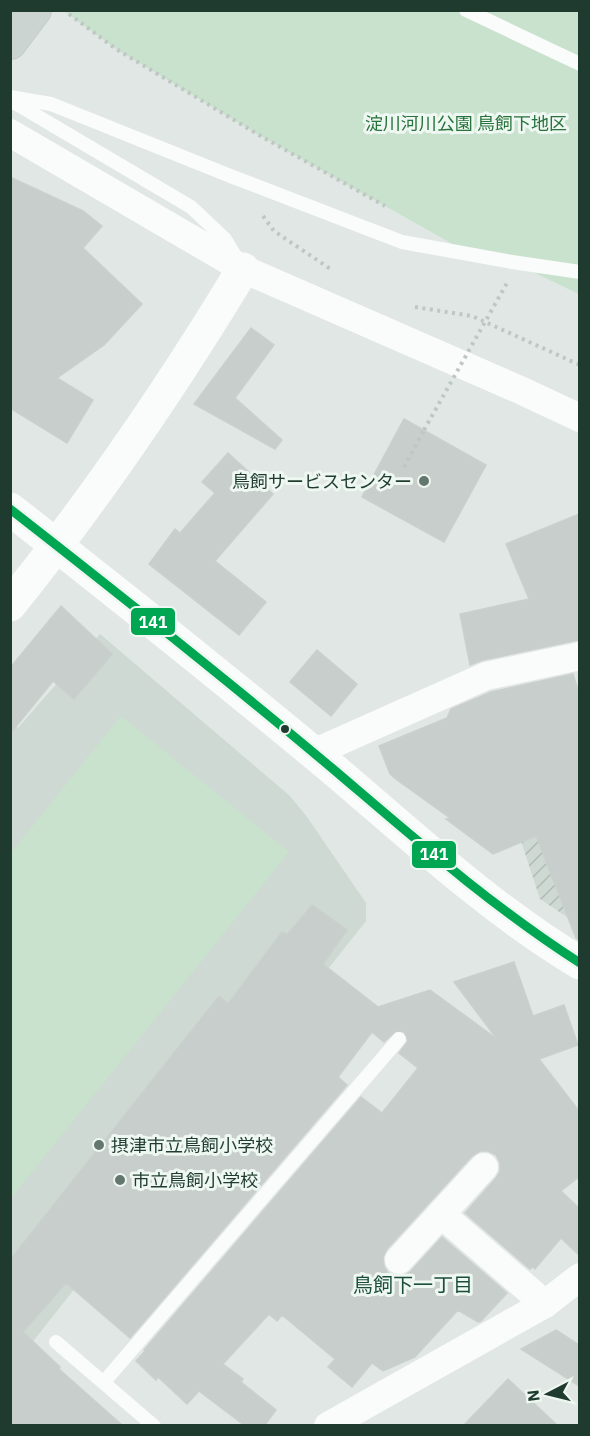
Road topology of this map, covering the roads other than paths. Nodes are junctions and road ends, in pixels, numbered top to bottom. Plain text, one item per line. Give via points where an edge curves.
1 (35, 10) edge
2 (466, 10) edge
3 (10, 43) edge
4 (579, 64) edge
5 (10, 99) edge
6 (10, 133) edge
7 (243, 269) junction
8 (579, 272) edge
9 (579, 418) edge
10 (10, 509) edge
11 (58, 546) junction
12 (10, 605) edge
13 (579, 656) edge
14 (313, 753) junction
15 (579, 963) edge
16 (399, 1039) dead end
17 (484, 1167) dead end
18 (441, 1214) junction
19 (399, 1260) dead end
20 (579, 1277) edge
21 (545, 1304) junction
22 (56, 1342) dead end
23 (104, 1382) junction
24 (154, 1425) edge
25 (328, 1425) edge

1 - 3 main road
2 - 4 lane
5 - 7 lane via 191,207 225,239
5 - 8 lane via 51,104 402,242
6 - 7 street
7 - 9 street
7 - 11 street via 197,345
10 - 11 street
11 - 12 street
11 - 14 street
13 - 14 street via 486,676
14 - 15 street via 477,890
16 - 23 lane
17 - 18 street
18 - 19 street
18 - 21 street
20 - 21 street
21 - 25 street
22 - 23 lane
23 - 24 lane

